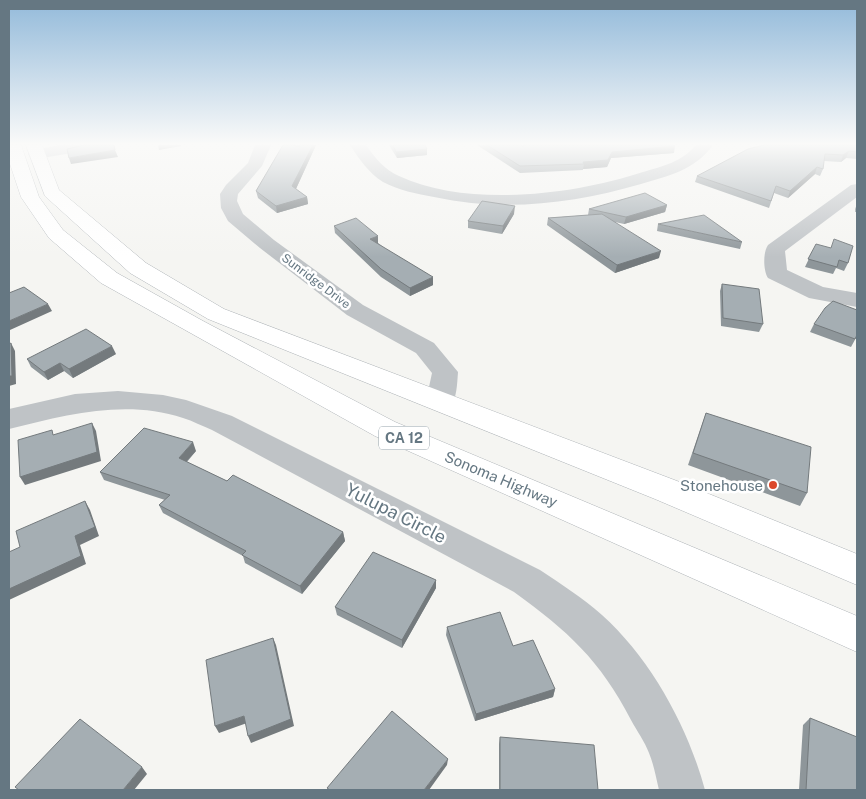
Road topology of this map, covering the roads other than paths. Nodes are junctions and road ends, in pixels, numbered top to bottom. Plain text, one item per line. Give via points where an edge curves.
1 (28, 182) edge
2 (45, 182) edge
3 (237, 182) edge
4 (403, 182) edge
5 (627, 182) edge
6 (857, 189) edge
7 (857, 300) edge
8 (440, 401) junction
9 (9, 420) edge
10 (857, 570) edge
11 (857, 634) edge
12 (682, 790) edge

1 - 11 main road, Sonoma Highway / CA 12 via 30,197 56,234 109,278 194,326 385,429
2 - 8 main road via 51,192 138,268 216,314
3 - 8 street, Sunridge Drive via 229,194 228,203 236,218 355,310 425,348 445,372
4 - 5 street via 469,198 519,200 551,199
6 - 7 street via 775,249 776,273 817,293
8 - 10 main road
9 - 12 street, Yulupa Circle via 50,407 118,400 152,402 188,410 222,423 527,580 588,627 632,680 669,746

